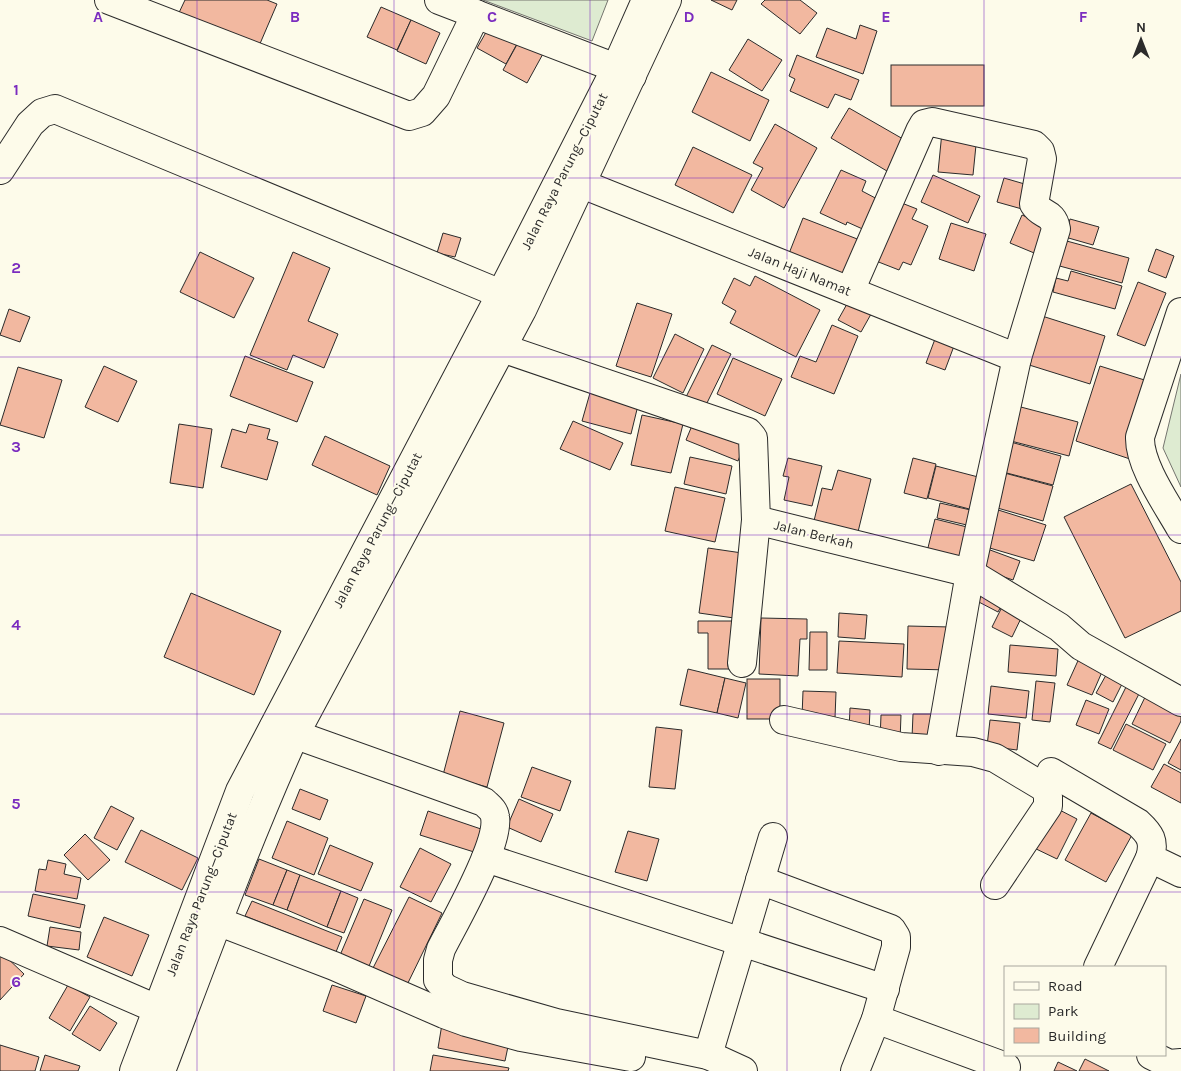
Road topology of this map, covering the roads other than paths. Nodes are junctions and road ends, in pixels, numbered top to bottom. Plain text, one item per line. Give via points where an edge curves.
1 (109, 0) edge
2 (439, 0) edge
3 (646, 0) edge
4 (668, 0) edge
5 (476, 14) junction
6 (624, 72) junction
7 (0, 170) edge
8 (582, 184) junction
9 (850, 291) junction
10 (501, 294) junction
11 (1181, 312) edge
12 (490, 342) junction
13 (1017, 358) junction
14 (756, 520) junction
15 (1181, 529) edge
16 (970, 573) junction
17 (742, 663) dead end
18 (1181, 702) edge
19 (784, 720) dead end
20 (284, 730) junction
21 (939, 750) junction
22 (1051, 772) dead end
23 (773, 837) dead end
24 (486, 858) junction
25 (1150, 858) junction
26 (1181, 872) edge
27 (760, 880) junction
28 (995, 885) dead end
29 (217, 921) junction
30 (0, 941) edge
31 (742, 942) junction
32 (1098, 966) edge
33 (884, 989) junction
34 (157, 1010) junction
35 (876, 1019) junction
36 (1153, 1056) edge
37 (703, 1063) edge
38 (1181, 1063) edge
39 (1011, 1064) edge
40 (134, 1071) edge
41 (161, 1071) edge
42 (743, 1071) edge
43 (855, 1071) edge

1 - 5 main road via 409,116 422,112 436,96
2 - 5 main road
3 - 6 main road, Jalan Raya Parung—Ciputat
4 - 6 main road, Jalan Raya Parung—Ciputat
5 - 6 main road
6 - 8 main road, Jalan Raya Parung—Ciputat
6 - 10 main road, Jalan Raya Parung—Ciputat
7 - 10 main road via 30,124 42,113 56,109
8 - 9 main road, Jalan Haji Namat
8 - 12 main road, Jalan Raya Parung—Ciputat
9 - 13 main road, Jalan Haji Namat
9 - 13 main road via 924,124 932,122 1034,145 1042,159 1034,204 1036,209 1051,216 1056,229
10 - 12 main road, Jalan Raya Parung—Ciputat
11 - 15 main road via 1140,437 1140,446 1145,463
12 - 14 main road, Jalan Berkah via 748,432 753,438
12 - 20 main road, Jalan Raya Parung—Ciputat
13 - 16 main road
14 - 16 main road, Jalan Berkah
14 - 17 main road
16 - 18 main road, Jalan Berkah via 1059,628 1080,646
16 - 21 main road
19 - 21 main road via 902,747
20 - 24 main road via 484,802 495,817
20 - 29 main road, Jalan Raya Parung—Ciputat via 264,802
20 - 34 main road, Jalan Raya Parung—Ciputat via 240,791
21 - 28 main road via 973,752 995,758 1044,788 1048,796 1048,806
22 - 25 main road via 1138,823 1150,834 1153,843
23 - 27 main road
24 - 31 main road
24 - 37 main road via 441,949 438,980 445,988 462,996
25 - 26 main road
25 - 32 main road
27 - 31 main road
27 - 33 main road via 891,929 896,937 896,947
29 - 37 main road via 466,1022 521,1037 651,1060
29 - 41 main road, Jalan Raya Parung—Ciputat
30 - 34 main road
31 - 33 main road
31 - 37 main road
33 - 35 main road
34 - 40 main road, Jalan Raya Parung—Ciputat
35 - 39 main road
35 - 43 main road
36 - 38 main road via 1169,1064
37 - 42 main road

